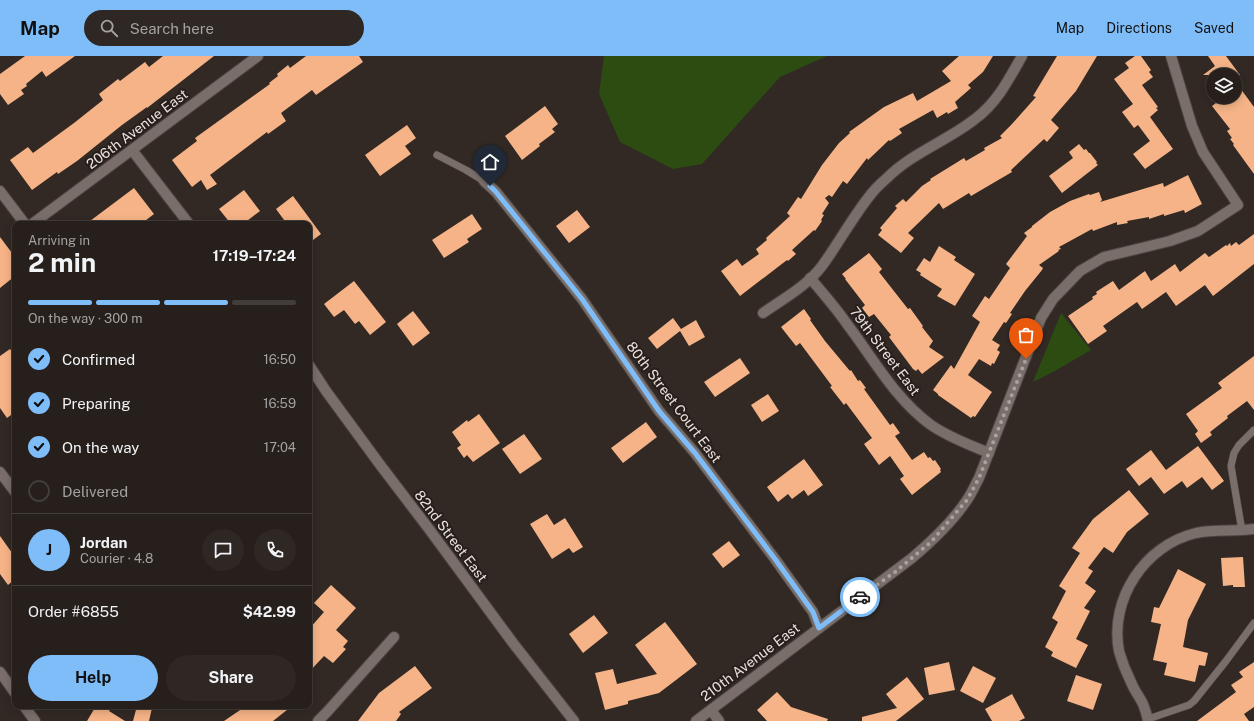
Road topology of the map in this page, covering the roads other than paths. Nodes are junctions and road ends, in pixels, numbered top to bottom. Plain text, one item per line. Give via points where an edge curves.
1 (258, 56) edge
2 (1022, 56) edge
3 (1171, 56) edge
4 (132, 150) junction
5 (437, 155) dead end
6 (484, 181) joint
7 (0, 191) edge
8 (23, 221) edge
9 (36, 221) edge
10 (187, 221) edge
11 (810, 278) junction
12 (762, 313) dead end
13 (312, 370) edge
14 (1254, 430) edge
15 (989, 453) junction
16 (0, 472) edge
17 (12, 488) edge
18 (1254, 529) edge
19 (1242, 531) junction
20 (1254, 623) edge
21 (819, 628) junction
22 (394, 637) dead end
23 (0, 672) edge
24 (12, 689) edge
25 (26, 709) edge
26 (711, 710) junction
27 (1148, 720) edge
28 (35, 721) edge
29 (318, 721) edge
30 (574, 721) edge
31 (696, 721) edge
32 (719, 721) edge

1 - 4 street, 206th Avenue East
2 - 11 street via 993,103 976,119 909,160 888,176 868,197 821,267
3 - 15 street, 210th Avenue East via 1192,126 1203,152 1238,205 1198,231 1170,241 1104,257 1080,271 1053,299 1041,318
4 - 9 street, 206th Avenue East
4 - 10 street
5 - 6 lane
6 - 21 street, 80th Street Court East via 496,192 582,299 659,411 695,453 775,559 813,612
7 - 8 street
11 - 12 street
11 - 15 street, 79th Street East via 912,409 932,425
13 - 30 street, 82nd Street East via 381,466
14 - 19 lane via 1239,445 1231,466
15 - 21 street, 210th Avenue East via 967,500 931,542
16 - 17 street
18 - 19 street
19 - 27 street via 1210,531 1181,538 1150,558 1129,585 1119,615 1119,651 1123,666
20 - 27 lane via 1194,702
21 - 26 street, 210th Avenue East
22 - 29 street
23 - 24 street
25 - 28 street
26 - 31 street, 210th Avenue East
26 - 32 street

